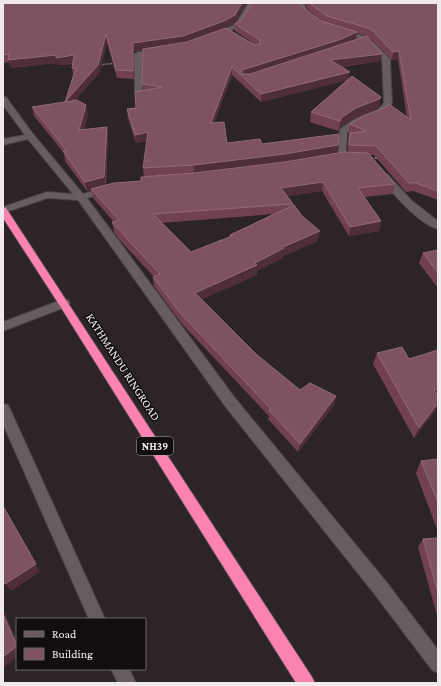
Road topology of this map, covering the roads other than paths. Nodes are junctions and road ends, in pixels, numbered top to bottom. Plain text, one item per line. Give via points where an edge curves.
1 (251, 3) edge
2 (301, 3) edge
3 (317, 21) edge
4 (336, 29) edge
5 (206, 39) edge
6 (367, 39) junction
7 (353, 44) edge
8 (163, 50) edge
9 (138, 90) edge
10 (3, 99) edge
11 (30, 136) junction
12 (3, 142) edge
13 (342, 157) edge
14 (370, 158) edge
15 (114, 188) edge
16 (81, 197) junction
17 (3, 210) edge
18 (438, 226) edge
19 (64, 303) junction
20 (3, 327) edge
21 (3, 408) edge
22 (97, 618) edge
23 (438, 664) edge
24 (120, 670) edge
25 (127, 683) edge
26 (306, 683) edge

1 - 5 street via 239,25 230,32
2 - 3 street via 304,12
4 - 6 street
6 - 7 street
6 - 13 street via 386,59 388,102 381,112 358,121 343,131
8 - 9 street via 138,54
10 - 11 street
11 - 12 street
11 - 16 street
14 - 18 street via 392,186
15 - 16 street
16 - 17 street via 47,195
16 - 23 street via 230,402 382,590
17 - 19 highway, KATHMANDU RINGROAD / NH39
19 - 20 street
19 - 26 highway, KATHMANDU RINGROAD / NH39
21 - 22 street
24 - 25 street

